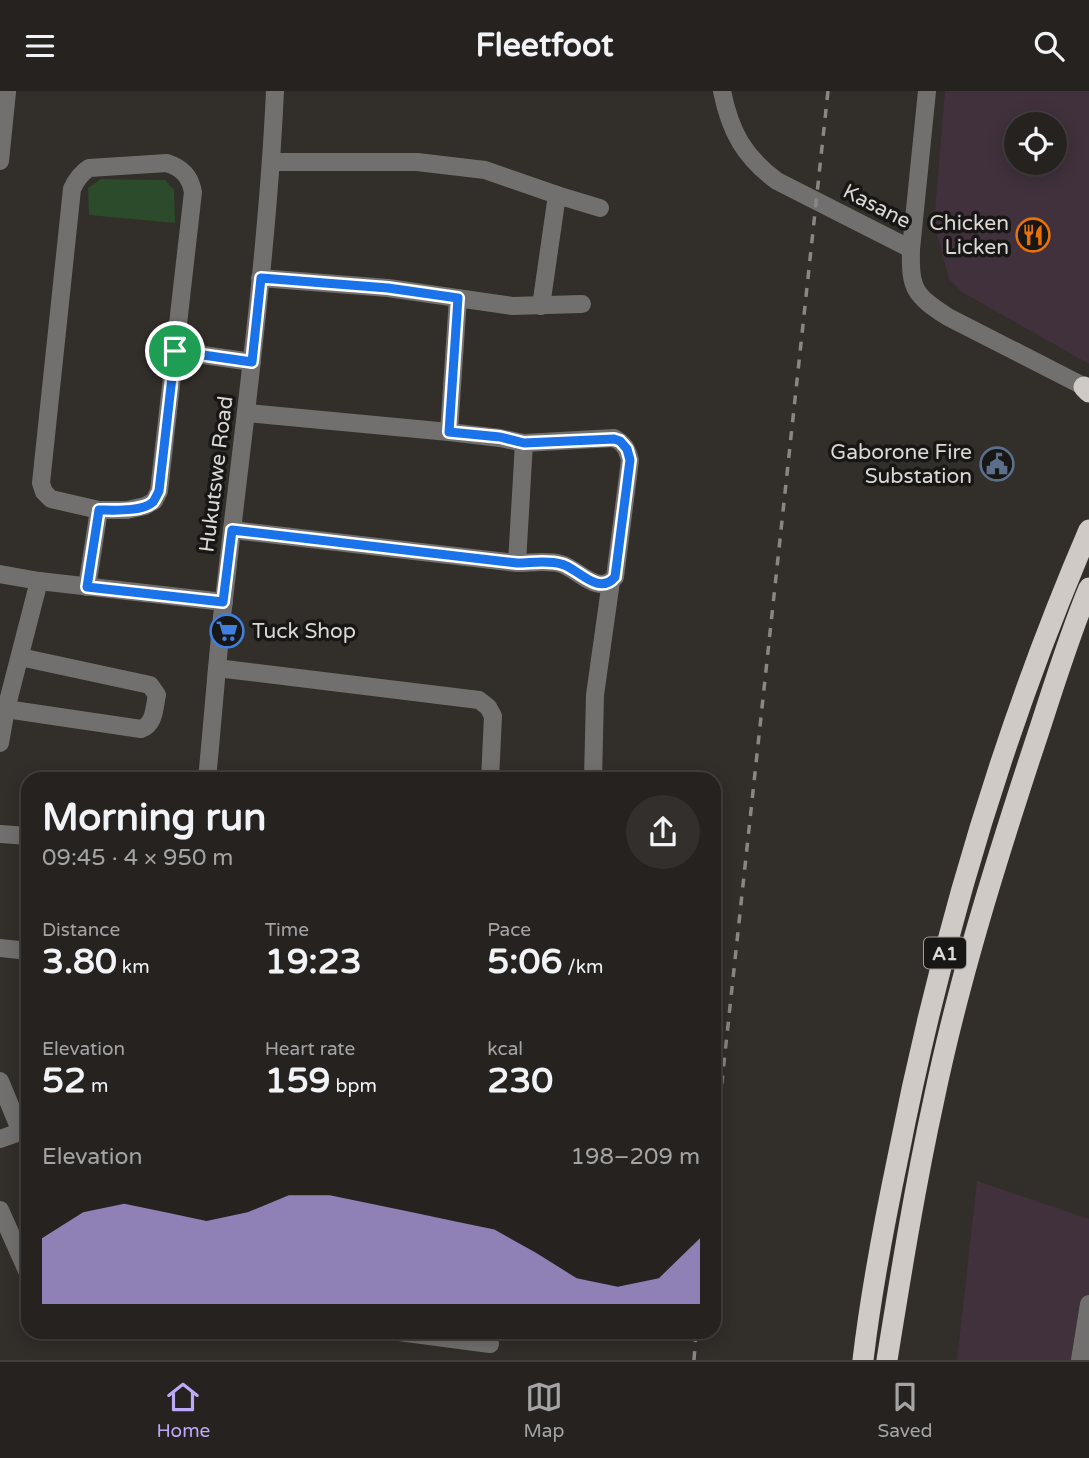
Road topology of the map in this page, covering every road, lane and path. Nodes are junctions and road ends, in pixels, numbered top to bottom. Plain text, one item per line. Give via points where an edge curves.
1 (275, 91) edge
2 (722, 91) edge
3 (927, 91) edge
4 (7, 92) edge
5 (0, 160) edge
6 (271, 162) junction
7 (557, 195) junction
8 (600, 208) dead end
9 (911, 249) junction
10 (261, 278) junction
11 (458, 298) junction
12 (582, 304) dead end
13 (541, 306) junction
14 (175, 351) junction
15 (252, 362) junction
16 (1088, 388) edge
17 (247, 413) junction
18 (449, 432) junction
19 (524, 443) junction
20 (99, 510) junction
21 (232, 530) junction
22 (1089, 530) edge
23 (517, 563) junction
24 (0, 574) edge
25 (39, 581) junction
26 (611, 582) junction
27 (87, 587) junction
28 (1089, 588) edge
29 (223, 602) junction
30 (20, 657) junction
31 (217, 668) junction
32 (6, 709) junction
33 (0, 743) edge
34 (208, 772) edge
35 (490, 772) edge
36 (593, 772) edge
37 (0, 834) edge
38 (21, 836) edge
39 (0, 948) edge
40 (21, 950) edge
41 (0, 1081) edge
42 (21, 1122) edge
43 (21, 1131) edge
44 (0, 1139) edge
45 (0, 1210) edge
46 (21, 1257) edge
47 (1089, 1304) edge
48 (462, 1339) edge
49 (489, 1344) dead end
50 (863, 1360) edge
51 (887, 1360) edge
52 (1080, 1360) edge

1 - 6 street, Hukutswe Road
2 - 9 street, Kasane via 737,136 764,171
3 - 9 street
4 - 5 street
6 - 7 street via 438,163 485,170
6 - 10 street, Hukutswe Road
7 - 8 street
7 - 13 street
9 - 16 street, Kasane via 910,276 933,307
10 - 11 street
10 - 15 street, Hukutswe Road
11 - 13 street
11 - 18 street
12 - 13 street
14 - 15 street
14 - 20 street via 159,491 145,506
14 - 20 street via 191,182 186,173 167,163 89,168 72,189 41,483 51,499
15 - 17 street, Hukutswe Road
17 - 18 street
17 - 21 street, Hukutswe Road
18 - 19 street
19 - 23 street
19 - 26 street via 607,438 620,441 627,449 630,460
20 - 27 street
21 - 23 street
21 - 29 street, Hukutswe Road
22 - 50 highway, A1 via 985,814 939,975 913,1081
23 - 26 street via 564,564 592,582
24 - 25 street
25 - 27 street
25 - 30 street
26 - 36 street via 595,695
27 - 29 street
28 - 51 highway, A1 via 1005,834 964,975 931,1111
29 - 31 street, Hukutswe Road
30 - 32 street
30 - 32 street via 150,685 157,695 151,723 141,729
31 - 34 street, Hukutswe Road
31 - 35 street via 479,700 493,716
32 - 33 street
37 - 38 street
39 - 40 street
41 - 42 street
43 - 44 street
45 - 46 street
47 - 52 street
48 - 49 street

